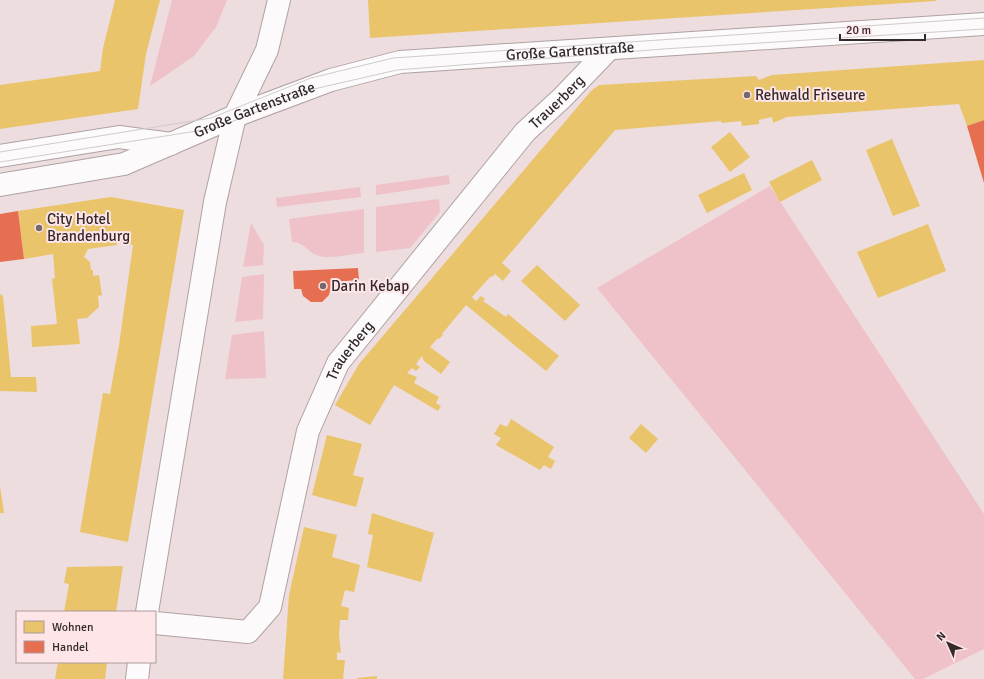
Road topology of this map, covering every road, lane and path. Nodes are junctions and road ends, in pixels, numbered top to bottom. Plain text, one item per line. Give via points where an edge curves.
1 (279, 0) edge
2 (984, 24) edge
3 (608, 49) junction
4 (235, 116) junction
5 (171, 144) junction
6 (0, 156) edge
7 (0, 185) edge
8 (147, 611) edge
9 (156, 623) edge
10 (139, 663) edge
11 (137, 679) edge

1 - 4 street via 267,50
2 - 3 street, Große Gartenstraße
3 - 4 street, Große Gartenstraße via 400,62 331,80
3 - 9 street, Trauerberg via 562,98 525,132 338,363 308,430 270,607 248,632
4 - 5 street, Große Gartenstraße
4 - 8 street via 215,202
5 - 6 street via 120,137
5 - 7 street, Große Gartenstraße via 124,164
10 - 11 street

